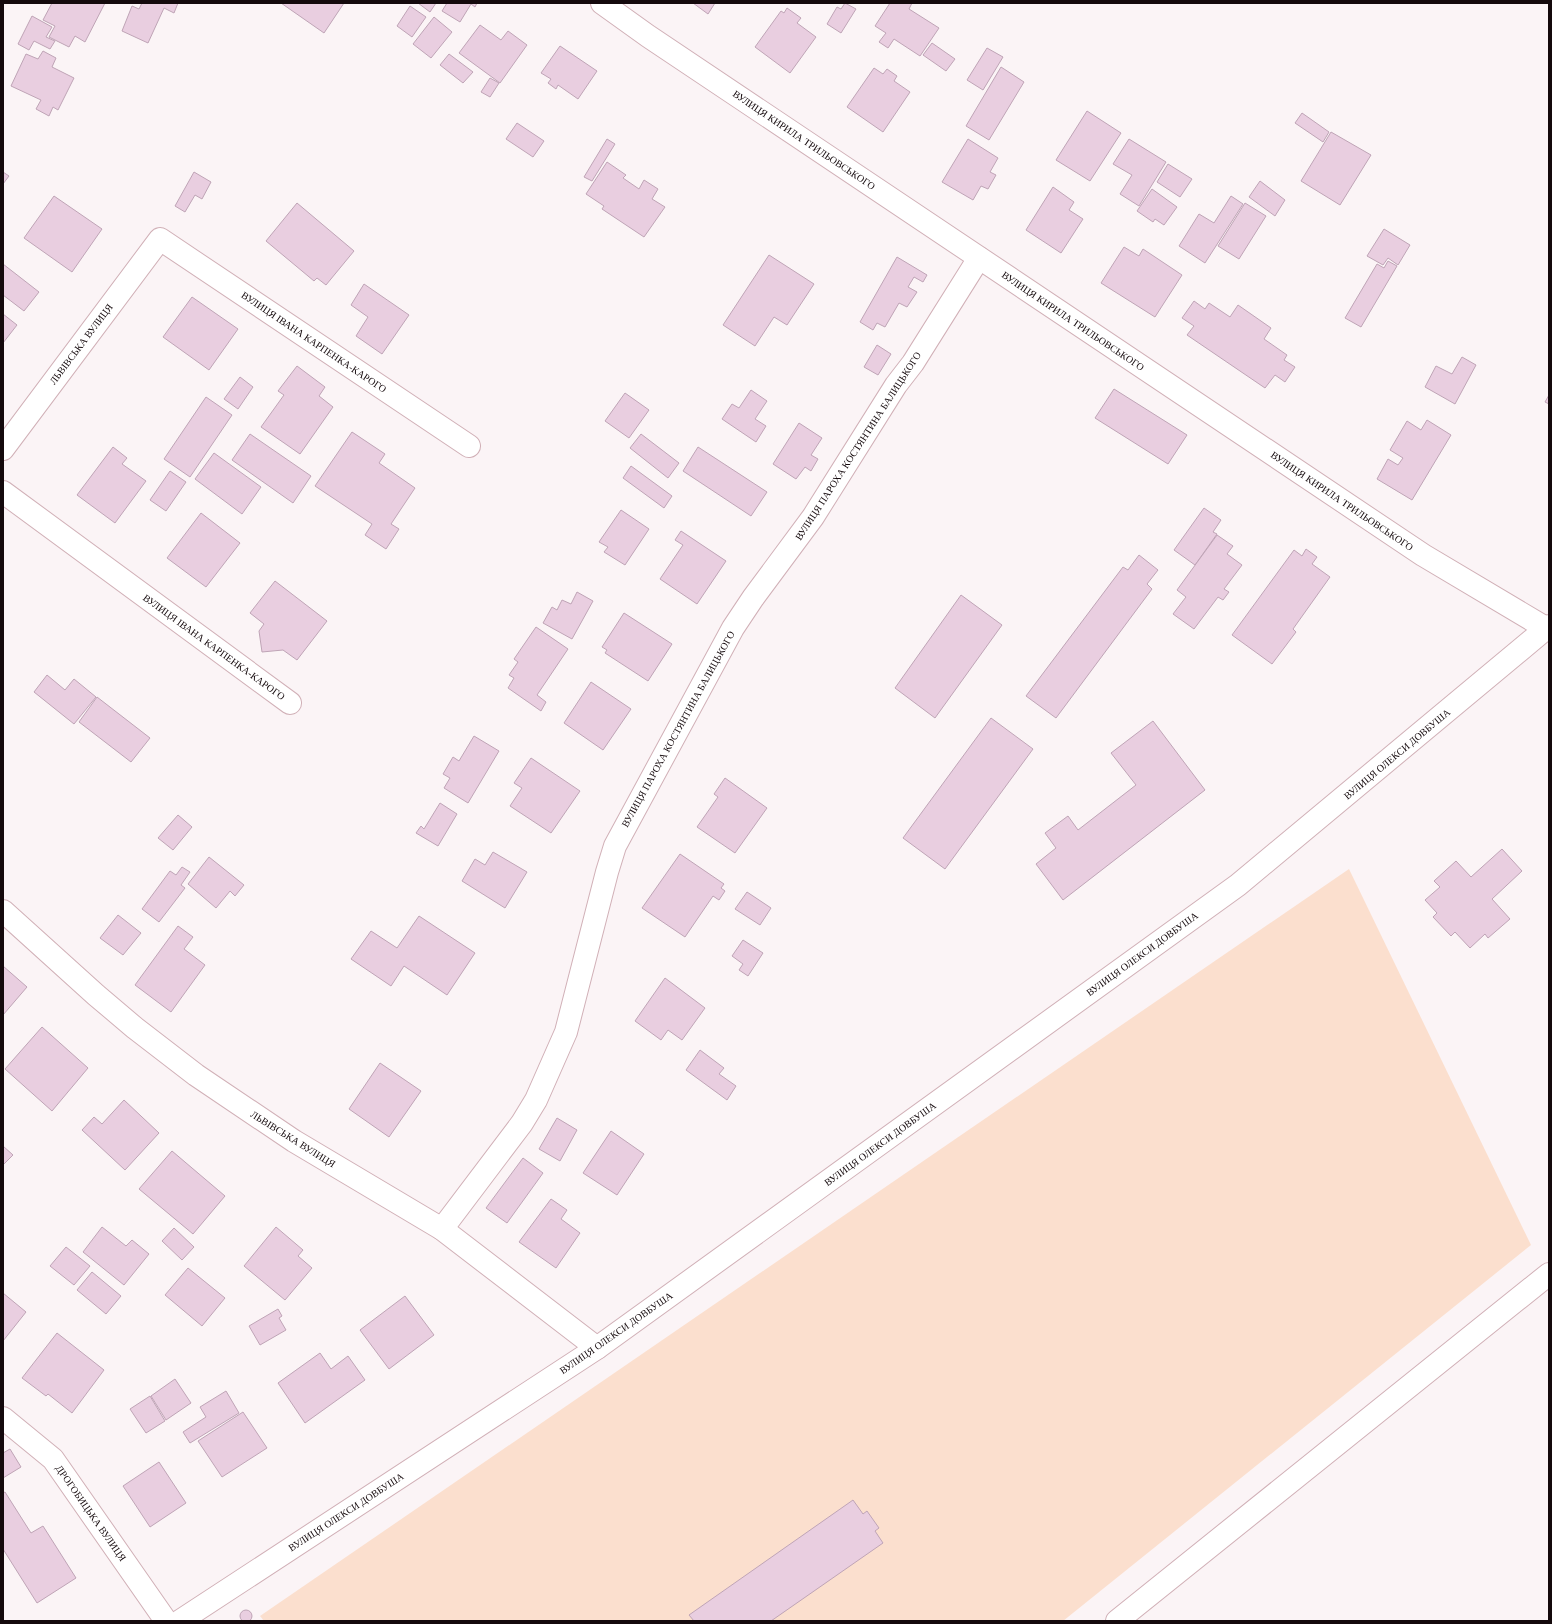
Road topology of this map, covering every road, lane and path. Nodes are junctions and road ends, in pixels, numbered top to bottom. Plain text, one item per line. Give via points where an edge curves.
1 (602, 3) edge
2 (160, 239) joint
3 (979, 258) junction
4 (469, 446) dead end
5 (3, 449) edge
6 (3, 492) edge
7 (1548, 628) edge
8 (290, 703) dead end
9 (3, 911) edge
10 (442, 1229) junction
11 (1549, 1274) edge
12 (597, 1348) junction
13 (3, 1418) edge
14 (166, 1621) edge
15 (180, 1621) edge
16 (1117, 1621) edge

1 - 3 street, ВУЛИЦЯ КИРИЛА ТРИЛЬОВСЬКОГО
2 - 4 street, ВУЛИЦЯ ІВАНА КАРПЕНКА-КАРОГО
2 - 5 street, ЛЬВІВСЬКА ВУЛИЦЯ
3 - 7 street, ВУЛИЦЯ КИРИЛА ТРИЛЬОВСЬКОГО via 1423,555
3 - 10 street, ВУЛИЦЯ ПАРОХА КОСТЯНТИНА БАЛИЦЬКОГО via 813,517 733,628 615,846 606,872 566,1032 532,1108
6 - 8 street, ВУЛИЦЯ ІВАНА КАРПЕНКА-КАРОГО
7 - 12 street, ВУЛИЦЯ ОЛЕКСИ ДОВБУША via 1238,885
9 - 10 street, ЛЬВІВСЬКА ВУЛИЦЯ via 96,995 196,1076 294,1141
10 - 12 street, ЛЬВІВСЬКА ВУЛИЦЯ
11 - 16 street
12 - 15 street, ВУЛИЦЯ ОЛЕКСИ ДОВБУША
13 - 14 street, ДРОГОБИЦЬКА ВУЛИЦЯ via 53,1459

